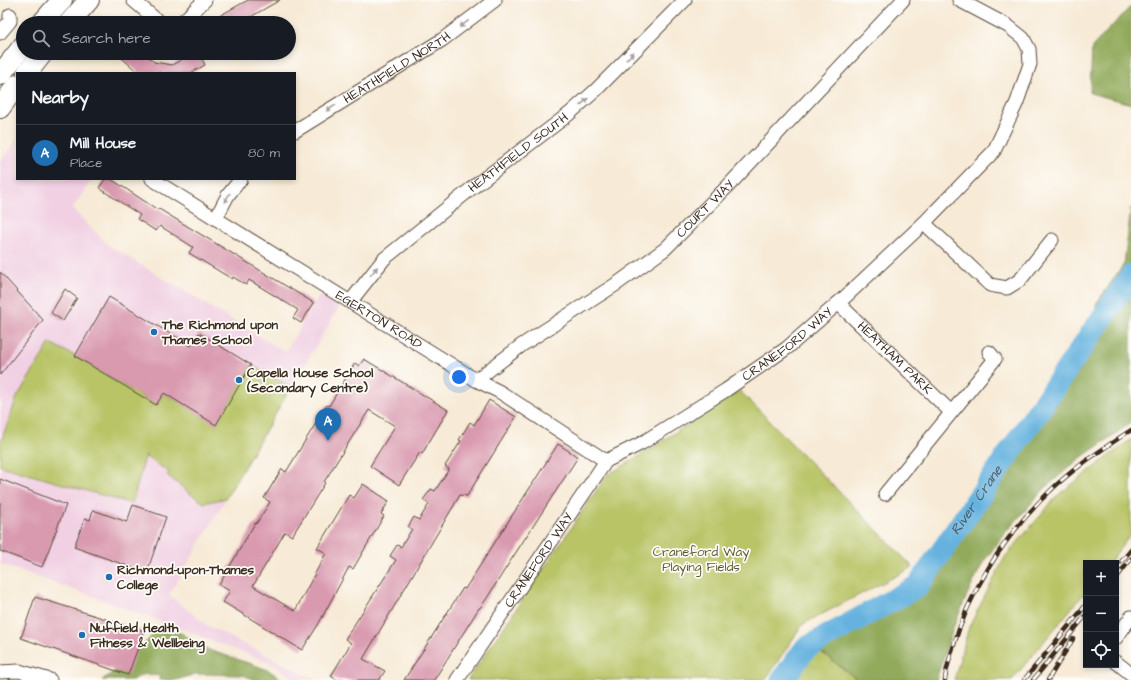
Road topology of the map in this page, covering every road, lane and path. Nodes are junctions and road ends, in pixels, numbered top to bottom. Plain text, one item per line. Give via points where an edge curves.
1 (62, 0) edge
2 (89, 0) edge
3 (133, 0) edge
4 (204, 0) edge
5 (495, 0) edge
6 (685, 0) edge
7 (903, 0) edge
8 (958, 0) edge
9 (10, 15) dead end
10 (48, 16) edge
11 (75, 16) edge
12 (152, 16) edge
13 (188, 16) edge
14 (0, 33) edge
15 (19, 60) edge
16 (37, 60) edge
17 (27, 72) edge
18 (12, 85) edge
19 (0, 108) edge
20 (296, 130) edge
21 (154, 180) edge
22 (240, 180) edge
23 (216, 218) junction
24 (924, 223) junction
25 (1052, 240) dead end
26 (350, 302) junction
27 (838, 304) junction
28 (989, 352) dead end
29 (476, 380) junction
30 (951, 412) junction
31 (606, 461) junction
32 (885, 494) dead end
33 (1131, 617) edge
34 (1119, 634) edge
35 (1119, 664) edge
36 (0, 672) edge
37 (1131, 674) edge
38 (50, 680) edge
39 (457, 680) edge

1 - 10 highway
2 - 11 highway
3 - 12 street
4 - 13 street
5 -> 20 street, HEATHFIELD NORTH via 442,40
26 -> 6 street, HEATHFIELD SOUTH via 384,259 569,114
7 - 29 street, COURT WAY via 665,250 522,345
8 - 24 street, CRANEFORD WAY via 1008,26 1023,38 1029,49 1030,64 1017,102 994,150
9 - 14 street via 10,21
15 - 18 highway
16 - 17 highway
18 - 19 highway
21 - 23 street, EGERTON ROAD
22 -> 23 street via 228,195
23 - 26 street, EGERTON ROAD
24 - 25 street via 990,285 1007,288 1020,280
24 - 27 street, CRANEFORD WAY
26 - 29 street, EGERTON ROAD
27 - 30 street, HEATHAM PARK
27 - 31 street, CRANEFORD WAY via 787,348 726,390 642,443
28 - 30 street via 995,359
29 - 31 street, EGERTON ROAD via 500,392
30 - 32 street
31 - 39 street, CRANEFORD WAY
33 - 34 street
35 - 37 street
36 - 38 street via 19,671

